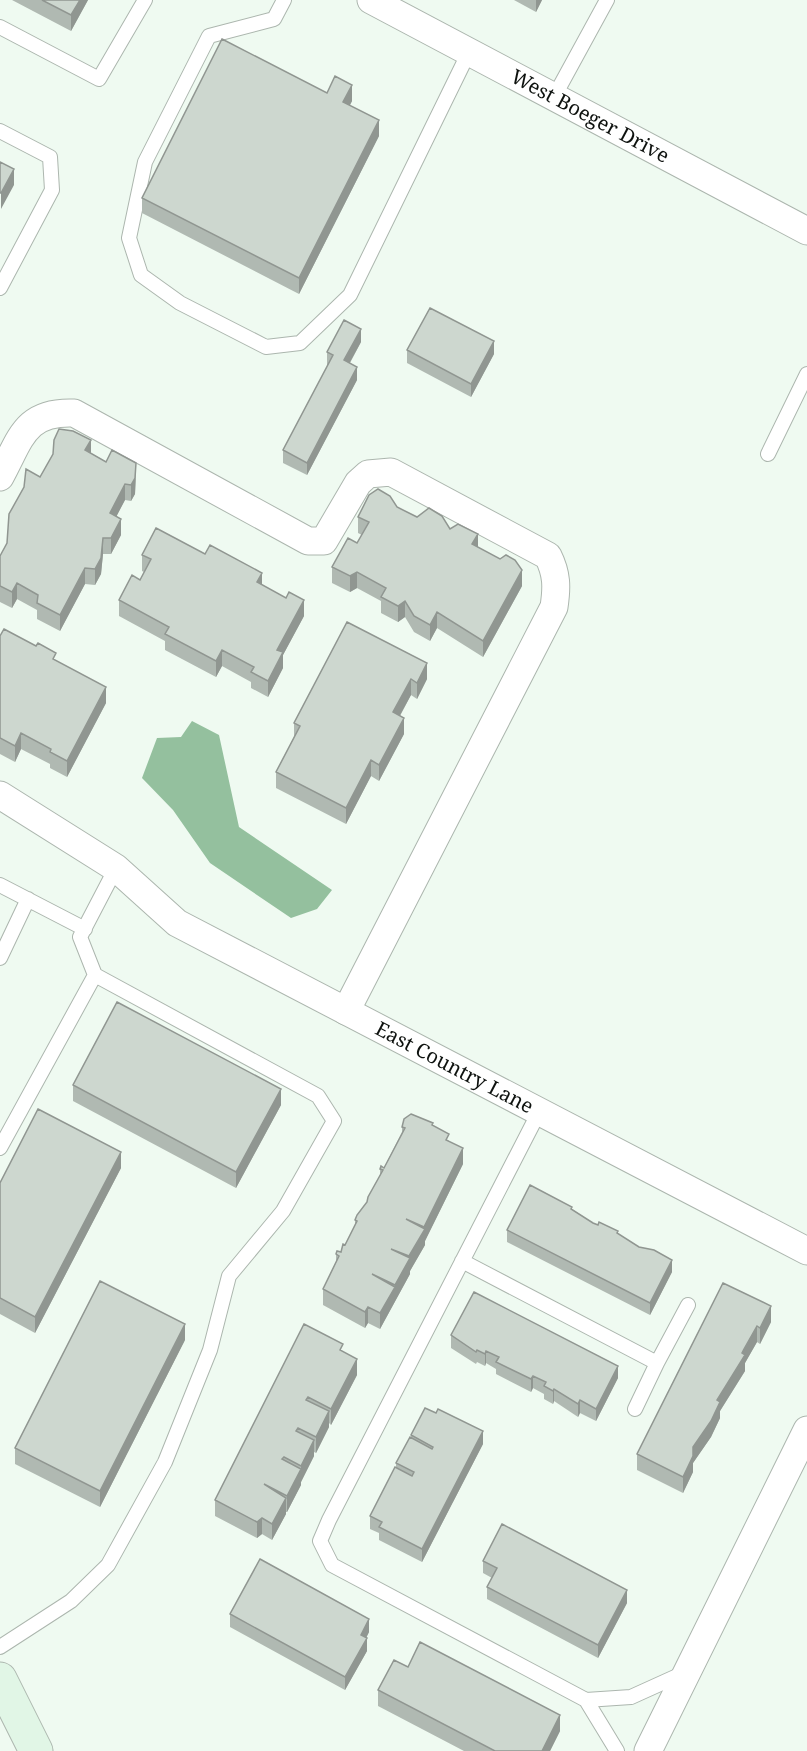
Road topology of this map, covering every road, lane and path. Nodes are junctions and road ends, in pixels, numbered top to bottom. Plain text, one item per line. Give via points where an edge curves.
1 (145, 0) edge
2 (284, 0) edge
3 (371, 0) edge
4 (607, 0) edge
5 (0, 27) edge
6 (469, 52) junction
7 (554, 97) junction
8 (0, 131) edge
9 (807, 231) edge
10 (0, 288) edge
11 (807, 374) edge
12 (768, 454) dead end
13 (0, 477) edge
14 (0, 795) edge
15 (116, 868) junction
16 (0, 885) edge
17 (28, 900) junction
18 (85, 929) junction
19 (0, 958) edge
20 (95, 975) junction
21 (346, 1011) junction
22 (539, 1112) junction
23 (0, 1148) edge
24 (807, 1251) edge
25 (462, 1261) junction
26 (688, 1305) dead end
27 (657, 1363) junction
28 (635, 1409) dead end
29 (807, 1430) edge
30 (0, 1647) edge
31 (687, 1672) junction
32 (0, 1679) edge
33 (586, 1701) junction
34 (36, 1751) edge
35 (617, 1751) edge
36 (648, 1751) edge

1 - 5 lane via 99,80
2 - 6 lane via 274,19 209,36 146,162 129,238 141,275 180,303 266,347 300,343 350,295
3 - 6 street, West Boeger Drive
4 - 7 lane
6 - 7 street, West Boeger Drive
7 - 9 street, West Boeger Drive
8 - 10 lane via 50,158 52,190
11 - 12 lane
13 - 21 street via 28,426 54,412 74,413 308,541 324,541 358,483 368,474 391,472 548,556 556,573 554,607
14 - 15 street, East Country Lane
15 - 18 lane
15 - 21 street, East Country Lane via 177,923
16 - 17 lane
17 - 18 lane
17 - 19 lane
18 - 20 lane via 80,938
20 - 23 lane
20 - 30 lane via 318,1096 334,1121 283,1211 229,1276 210,1350 165,1462 108,1565 71,1601
21 - 22 street, East Country Lane
22 - 24 street, East Country Lane
22 - 25 lane
25 - 27 lane
25 - 33 lane via 320,1541 332,1565
26 - 27 lane
27 - 28 lane
29 - 31 street
31 - 33 lane via 632,1697
31 - 36 street
32 - 34 main road
33 - 35 lane

